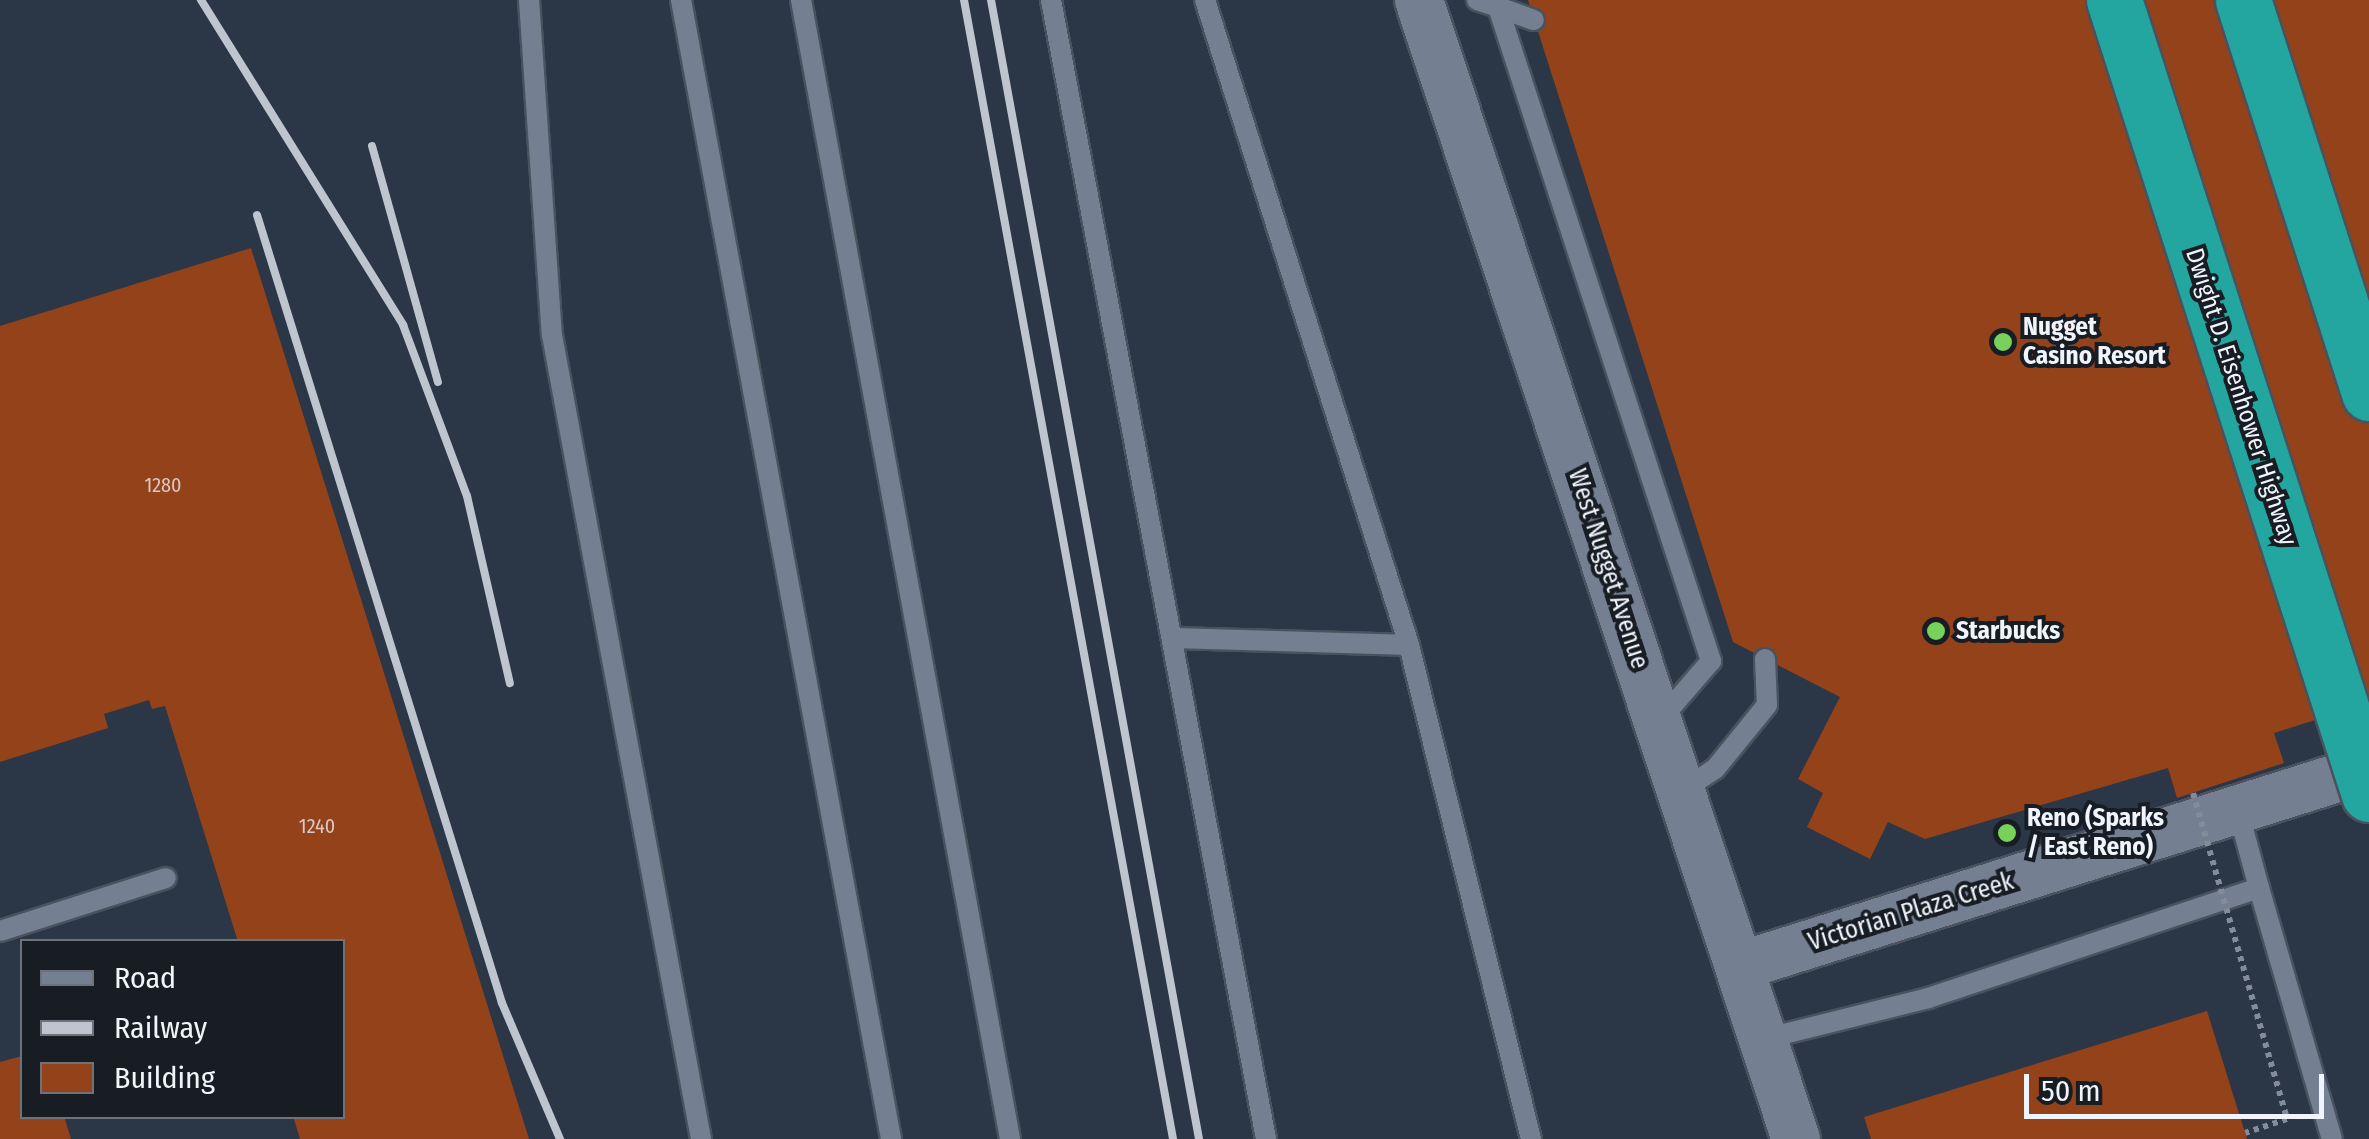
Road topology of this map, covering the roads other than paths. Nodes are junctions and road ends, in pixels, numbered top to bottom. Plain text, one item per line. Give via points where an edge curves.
1 (529, 0) edge
2 (682, 0) edge
3 (801, 0) edge
4 (1051, 0) edge
5 (1205, 0) edge
6 (1418, 0) edge
7 (2114, 0) edge
8 (2243, 0) edge
9 (1487, 3) edge
10 (1534, 20) dead end
11 (2369, 393) edge
12 (1176, 638) junction
13 (1409, 645) junction
14 (1766, 658) dead end
15 (1658, 721) junction
16 (2369, 768) edge
17 (1682, 792) junction
18 (2369, 794) edge
19 (2238, 810) junction
20 (166, 878) dead end
21 (2258, 888) junction
22 (0, 931) edge
23 (1740, 966) junction
24 (1764, 1039) junction
25 (702, 1139) edge
26 (891, 1139) edge
27 (1010, 1139) edge
28 (1266, 1139) edge
29 (1531, 1139) edge
30 (1796, 1139) edge
31 (2332, 1139) edge

1 - 25 lane via 552,335
2 - 26 lane
3 - 27 lane
4 - 12 lane
5 - 13 lane
6 - 15 street, West Nugget Avenue
7 - 18 highway, Dwight D. Eisenhower Highway, bridge
8 - 11 highway
9 - 10 lane
9 - 15 lane via 1711,661
12 - 13 lane
12 - 28 lane
13 - 29 lane
14 - 17 lane via 1766,705 1714,770
15 - 17 street, West Nugget Avenue
16 - 19 street, Victorian Plaza Creek
17 - 23 street, West Nugget Avenue
19 - 21 lane
19 - 23 street, Victorian Plaza Creek
20 - 22 lane
21 - 24 lane via 1928,998
21 - 31 lane
23 - 24 street, West Nugget Avenue
24 - 30 street, West Nugget Avenue

